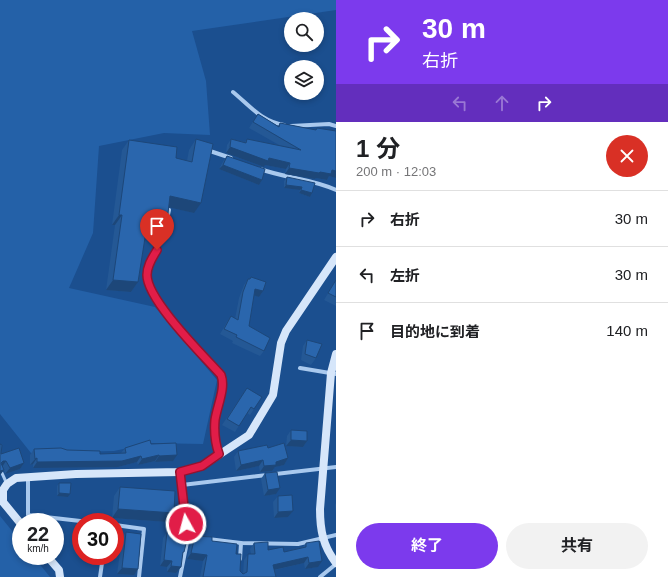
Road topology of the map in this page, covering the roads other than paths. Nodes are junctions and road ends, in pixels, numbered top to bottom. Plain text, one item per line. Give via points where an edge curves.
1 (233, 92) dead end
2 (336, 126) edge
3 (206, 150) edge
4 (234, 160) edge
5 (255, 167) edge
6 (336, 190) edge
7 (169, 210) edge
8 (336, 256) edge
9 (336, 354) edge
10 (300, 368) dead end
11 (334, 373) edge
12 (219, 454) junction
13 (336, 466) edge
14 (323, 467) junction
15 (0, 469) edge
16 (180, 472) junction
17 (28, 477) junction
18 (7, 484) junction
19 (182, 485) junction
20 (2, 502) edge
21 (12, 514) edge
22 (72, 520) edge
23 (124, 526) edge
24 (336, 535) edge
25 (188, 537) junction
26 (322, 537) junction
27 (241, 543) junction
28 (240, 563) edge
29 (336, 563) edge
30 (55, 565) edge
31 (102, 565) edge
32 (60, 577) edge
33 (100, 577) edge
34 (140, 577) edge
35 (180, 577) edge
36 (320, 577) edge

1 - 2 street via 273,124
3 - 4 street
5 - 6 street via 279,176 322,184
7 - 12 street via 164,234 149,263 147,279 157,301 223,380 215,420 215,444
8 - 12 street via 286,331 281,343 273,395 264,412 249,435
9 - 11 street
10 - 11 street
11 - 14 street
12 - 16 street via 202,466
13 - 14 street
14 - 19 street
14 - 26 street via 320,509
15 - 18 lane
16 - 17 street
16 - 19 street
17 - 18 street via 16,478
17 - 22 street via 28,515
18 - 20 street via 3,490
19 - 25 street
20 - 21 street
23 - 34 street via 144,529
24 - 26 street
25 - 27 street
25 - 35 street
26 - 27 street via 298,544
26 - 29 street
27 - 28 street
29 - 36 street
30 - 32 street
31 - 33 street

